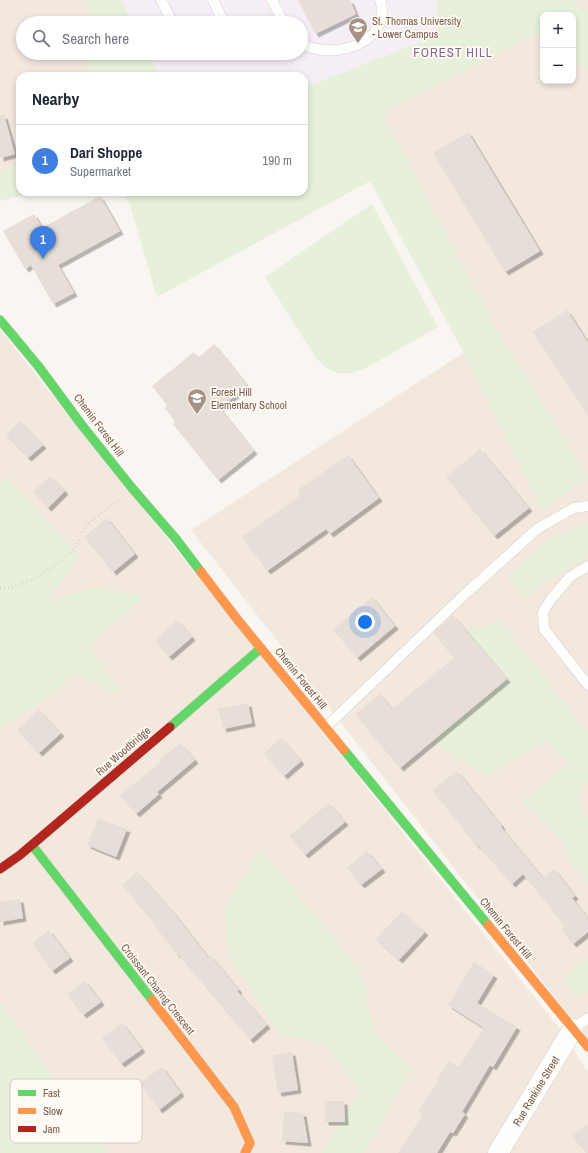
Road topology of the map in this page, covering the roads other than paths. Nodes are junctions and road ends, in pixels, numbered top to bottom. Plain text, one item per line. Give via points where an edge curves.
1 (161, 0) edge
2 (213, 0) edge
3 (272, 0) edge
4 (380, 0) edge
5 (169, 16) edge
6 (221, 16) edge
7 (280, 16) edge
8 (308, 46) edge
9 (0, 320) edge
10 (588, 506) edge
11 (588, 566) edge
12 (261, 648) junction
13 (588, 685) edge
14 (326, 727) junction
15 (32, 845) junction
16 (0, 869) edge
17 (581, 1023) edge
18 (588, 1047) edge
19 (245, 1153) edge
20 (498, 1153) edge

1 - 5 lane
2 - 6 lane
3 - 7 lane
4 - 8 lane via 381,21 375,32 364,42 333,52
9 - 12 street, Chemin Forest Hill
10 - 14 lane via 574,508 537,529
11 - 13 lane via 570,577 543,612 544,629
12 - 14 street, Chemin Forest Hill
12 - 15 street, Rue Woodbridge
14 - 17 street, Chemin Forest Hill
15 - 16 street, Rue Woodbridge
15 - 19 street, Croissant Charing Crescent via 234,1107 250,1143
17 - 18 street, Chemin Forest Hill
17 - 20 street, Rue Rankine Street

